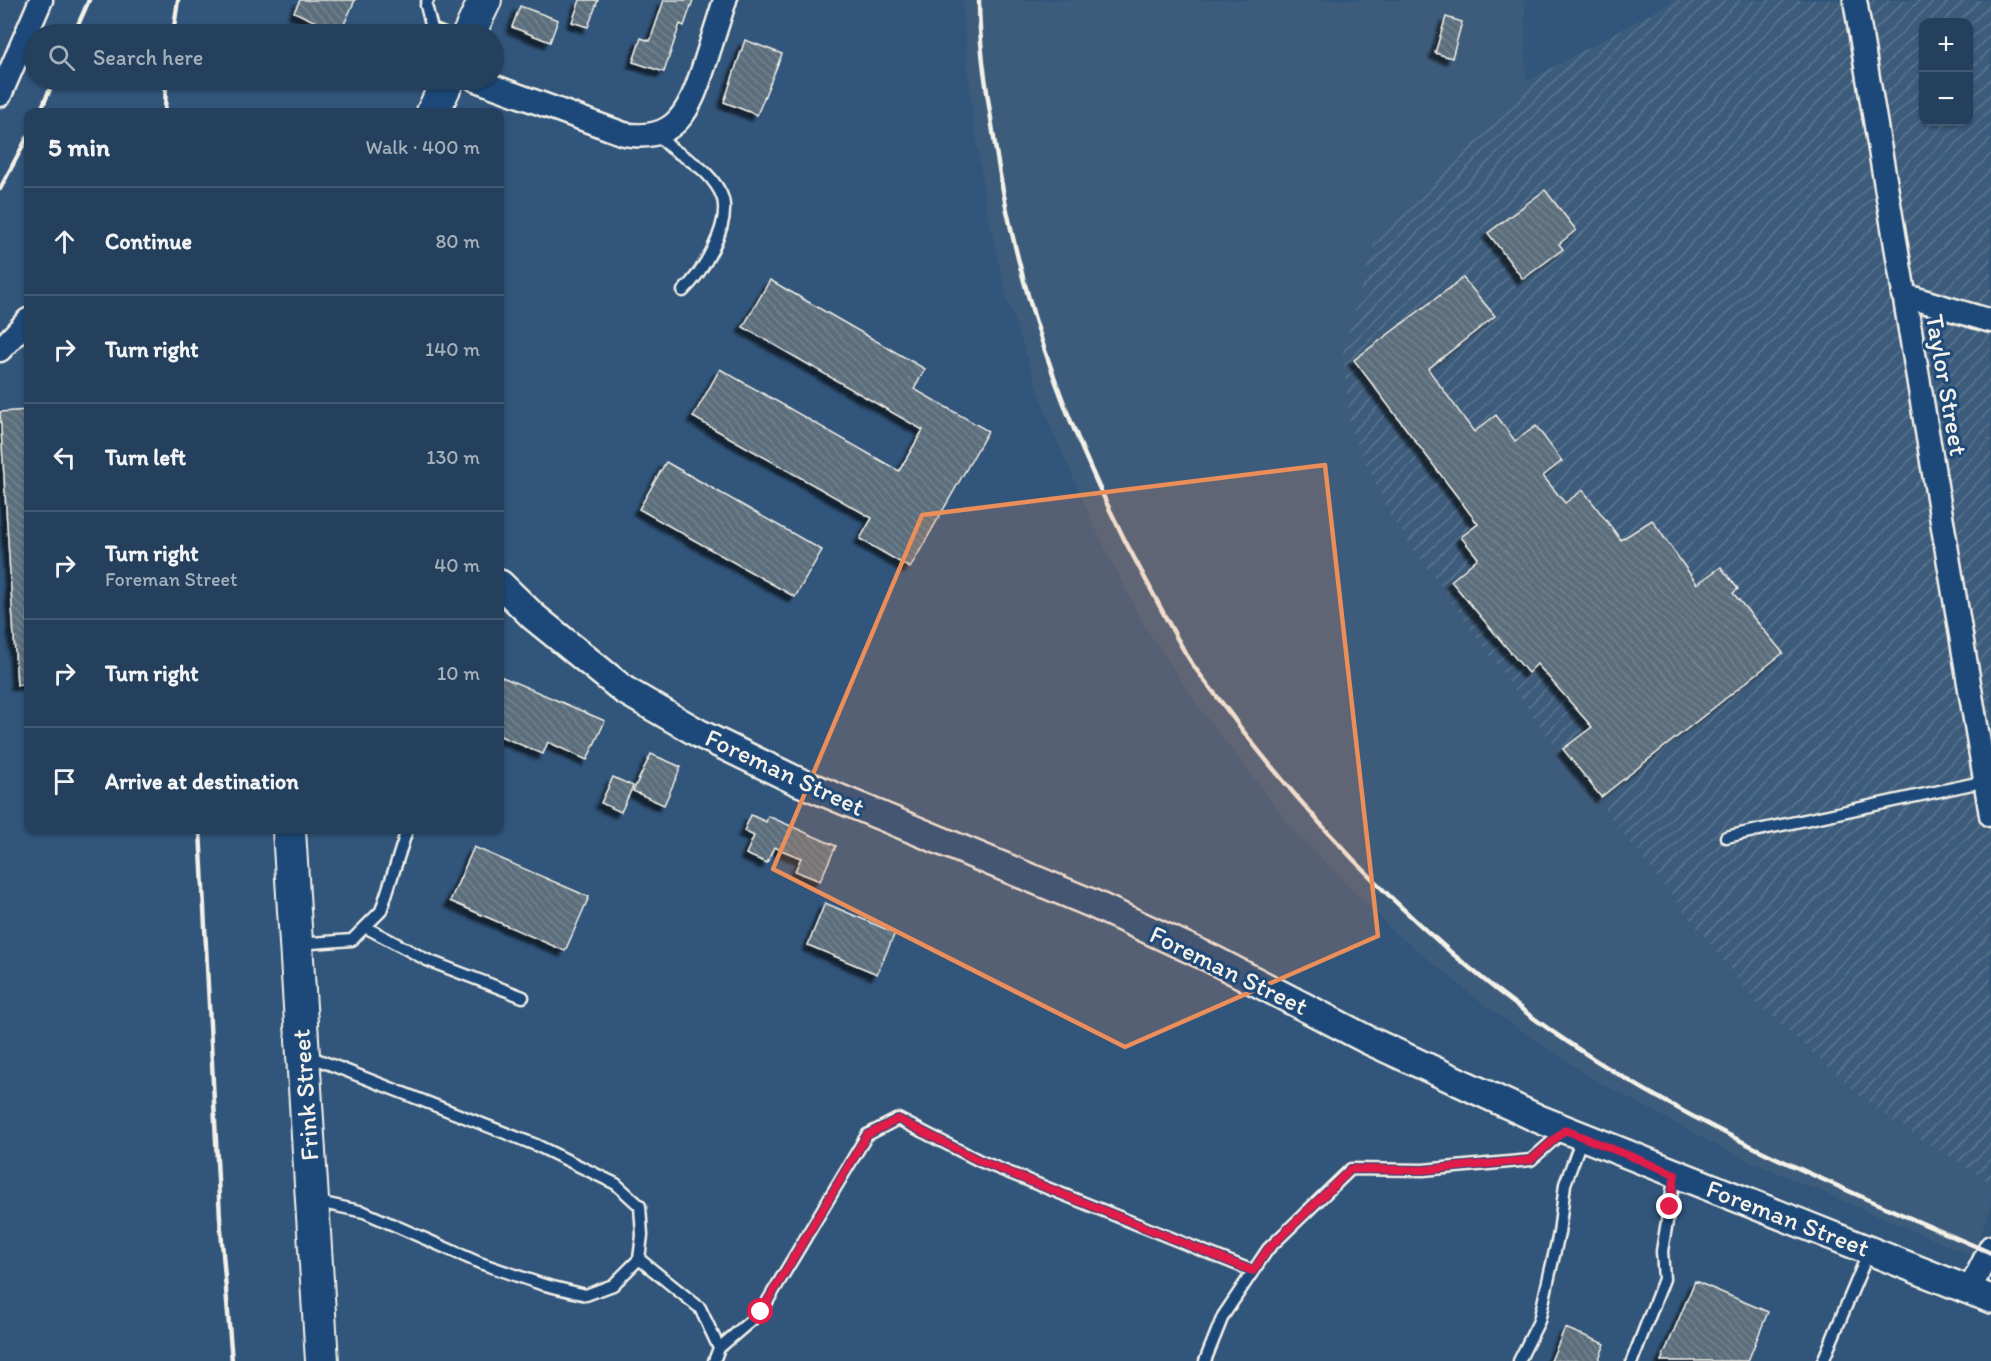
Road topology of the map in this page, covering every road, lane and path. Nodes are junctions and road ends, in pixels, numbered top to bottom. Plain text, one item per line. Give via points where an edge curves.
1 (41, 0) edge
2 (428, 0) edge
3 (485, 0) edge
4 (725, 0) edge
5 (1855, 0) edge
6 (31, 24) edge
7 (431, 24) edge
8 (474, 24) edge
9 (24, 39) edge
10 (443, 90) edge
11 (503, 90) edge
12 (0, 95) edge
13 (434, 108) edge
14 (658, 134) junction
15 (682, 291) dead end
16 (1903, 295) junction
17 (1991, 321) edge
18 (24, 324) edge
19 (0, 350) edge
20 (504, 588) edge
21 (1986, 782) junction
22 (1991, 814) edge
23 (289, 834) edge
24 (406, 834) edge
25 (1726, 837) dead end
26 (365, 927) junction
27 (295, 944) junction
28 (524, 997) dead end
29 (302, 1053) junction
30 (1573, 1134) junction
31 (1675, 1174) junction
32 (311, 1200) junction
33 (1991, 1247) edge
34 (1869, 1250) junction
35 (639, 1258) junction
36 (1253, 1271) junction
37 (1981, 1294) edge
38 (718, 1348) junction
39 (322, 1361) edge
40 (714, 1361) edge
41 (1205, 1361) edge
42 (1519, 1361) edge
43 (1632, 1361) edge
44 (1823, 1361) edge

1 - 6 street
2 - 7 lane
3 - 8 main road
4 - 14 street via 693,98 673,126
5 - 16 street, Taylor Street
9 - 12 street
10 - 13 main road
11 - 14 street via 624,134
14 - 15 lane via 668,146 705,172 723,200 722,224 704,268
16 - 17 street
16 - 21 street, Taylor Street
18 - 19 street
20 - 30 street, Foreman Street via 534,618 624,690 700,734 797,781 1091,903 1212,959 1368,1040
21 - 22 street, Taylor Street
21 - 25 lane
23 - 27 main road, Frink Street
24 - 26 lane via 381,911
26 - 27 lane via 352,940
26 - 28 lane via 427,960
27 - 29 main road, Frink Street
29 - 32 main road, Frink Street
29 - 35 lane via 536,1145 616,1184 640,1206
30 - 31 street, Foreman Street
30 - 36 lane via 1531,1160 1423,1170 1351,1169 1268,1249
30 - 42 lane via 1539,1321
31 - 34 street, Foreman Street
31 - 43 lane via 1662,1251 1664,1279
32 - 35 lane via 364,1212 480,1263 586,1295 613,1285
32 - 39 main road, Frink Street
33 - 37 street
34 - 37 street, Foreman Street
34 - 44 lane
35 - 38 lane via 700,1308
36 - 38 lane via 980,1161 898,1119 867,1135 761,1312
36 - 41 lane via 1222,1316
38 - 40 lane

